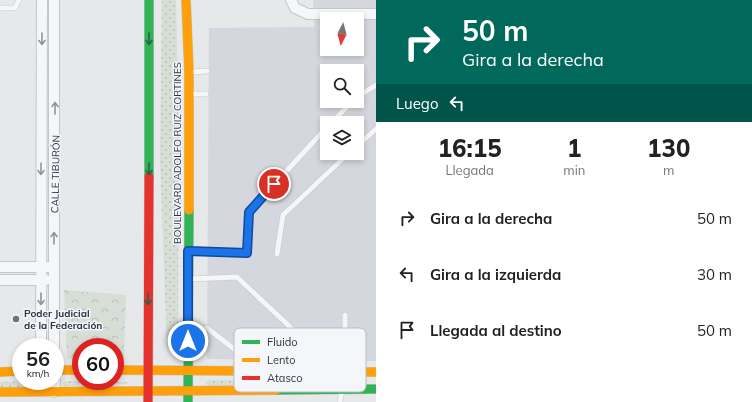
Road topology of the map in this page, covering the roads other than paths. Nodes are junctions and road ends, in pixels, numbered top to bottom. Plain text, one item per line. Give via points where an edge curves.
1 (19, 0) edge
2 (42, 0) edge
3 (54, 0) edge
4 (149, 0) edge
5 (186, 0) edge
6 (293, 4) edge
7 (0, 8) edge
8 (376, 14) edge
9 (207, 71) dead end
10 (189, 72) junction
11 (376, 85) edge
12 (364, 93) edge
13 (189, 94) junction
14 (206, 94) dead end
15 (346, 108) edge
16 (338, 116) edge
17 (376, 128) edge
18 (320, 135) edge
19 (364, 139) edge
20 (42, 148) junction
21 (55, 148) junction
22 (342, 160) edge
23 (188, 251) junction
24 (277, 254) dead end
25 (54, 266) junction
26 (0, 267) edge
27 (40, 267) junction
28 (188, 279) junction
29 (0, 280) edge
30 (41, 280) junction
31 (54, 280) junction
32 (345, 315) dead end
33 (290, 328) edge
34 (345, 328) edge
35 (41, 338) edge
36 (54, 338) edge
37 (188, 341) junction
38 (234, 349) edge
39 (124, 370) edge
40 (188, 370) junction
41 (234, 370) edge
42 (12, 371) edge
43 (148, 371) junction
44 (0, 372) edge
45 (366, 372) edge
46 (376, 372) edge
47 (234, 389) edge
48 (366, 389) edge
49 (376, 389) edge
50 (188, 390) junction
51 (148, 391) junction
52 (0, 392) edge
53 (41, 392) joint
54 (54, 392) joint
55 (341, 392) edge
56 (148, 402) edge
57 (188, 402) edge
58 (340, 402) edge

1 - 7 lane via 15,8
2 -> 20 street, CALLE TIBURÓN
21 -> 3 street, CALLE TIBURÓN
4 -> 43 main road
5 - 10 main road, BOULEVARD ADOLFO RUIZ CORTINES
6 - 8 street via 308,14
9 - 10 lane
10 - 13 main road, BOULEVARD ADOLFO RUIZ CORTINES
11 - 12 lane
13 - 14 lane
13 - 23 main road, BOULEVARD ADOLFO RUIZ CORTINES
15 - 16 lane
17 - 19 lane
18 - 23 lane via 249,212 247,253
20 - 21 street
20 -> 27 street, CALLE TIBURÓN
25 -> 21 street, CALLE TIBURÓN
22 - 24 lane via 283,215
23 - 28 main road, BOULEVARD ADOLFO RUIZ CORTINES
25 - 27 street
25 - 31 street, CALLE TIBURÓN
26 - 27 street
27 - 30 street, CALLE TIBURÓN
28 - 33 lane via 236,277
28 - 37 main road, BOULEVARD ADOLFO RUIZ CORTINES
29 - 30 street
30 - 31 street
30 -> 35 street, CALLE TIBURÓN
31 - 36 street, CALLE TIBURÓN
32 - 34 lane
37 - 38 lane via 199,330 207,328
37 - 40 main road, BOULEVARD ADOLFO RUIZ CORTINES
39 - 43 main road
40 - 41 main road
40 - 43 main road
40 - 50 main road, BOULEVARD ADOLFO RUIZ CORTINES
42 - 44 main road
43 - 51 main road
45 - 46 main road
47 - 50 main road
48 - 49 main road
50 - 51 main road
50 - 57 main road, BOULEVARD ADOLFO RUIZ CORTINES
51 - 54 main road
51 - 56 main road
52 - 53 main road
53 - 54 main road
55 - 58 lane

